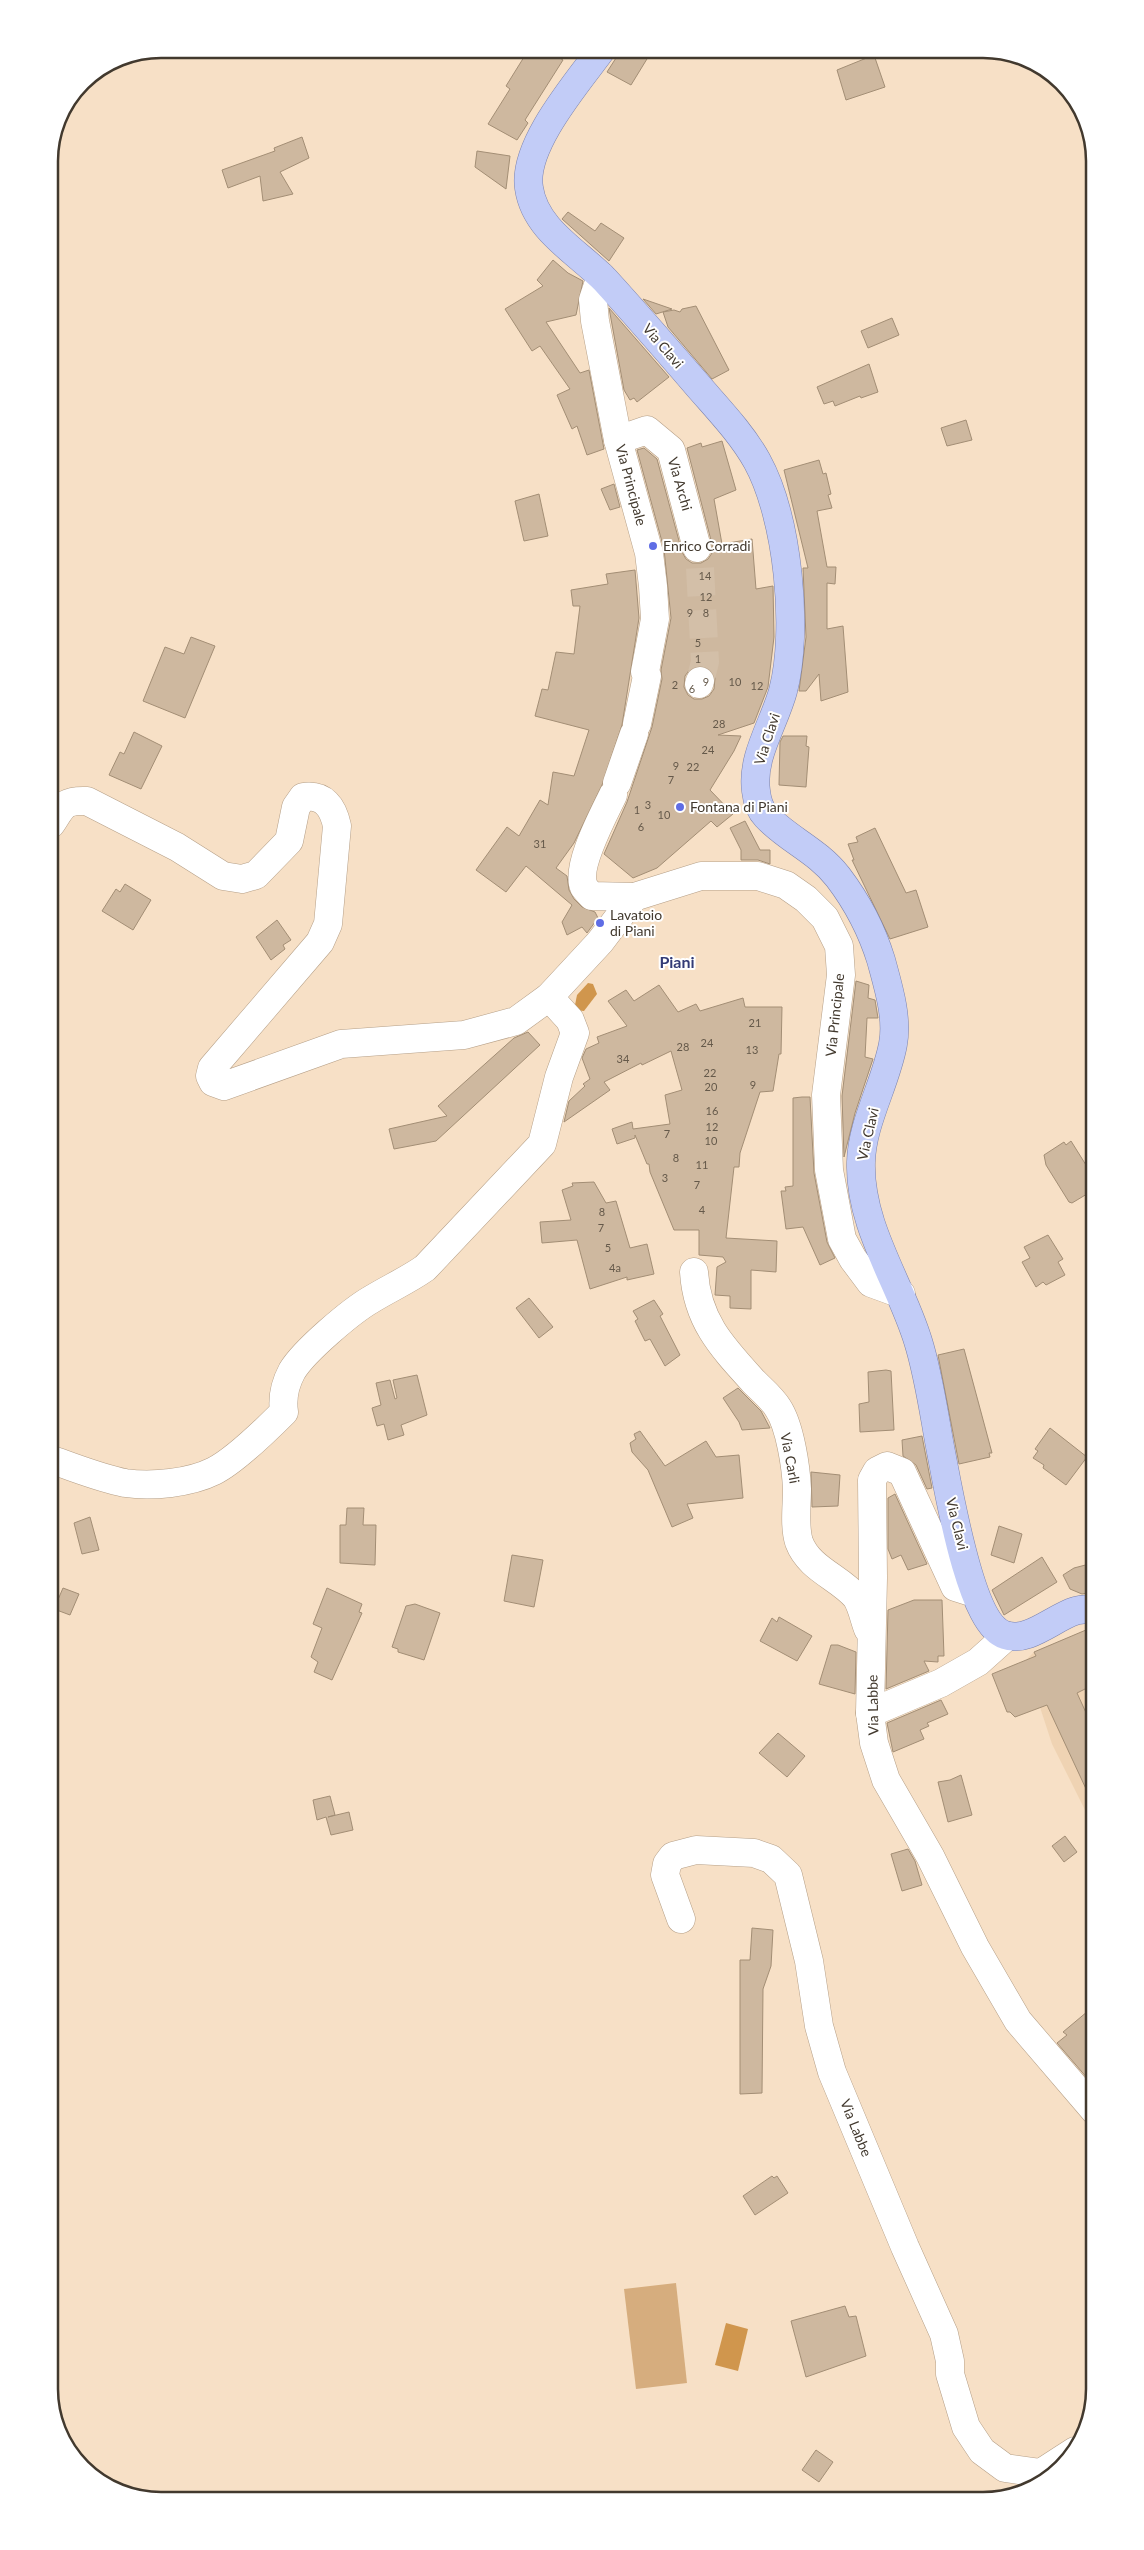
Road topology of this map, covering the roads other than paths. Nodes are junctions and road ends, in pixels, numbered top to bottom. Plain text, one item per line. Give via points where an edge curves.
1 (596, 58) edge
2 (601, 276) junction
3 (618, 440) junction
4 (699, 559) tunnel mouth
5 (58, 813) edge
6 (634, 897) junction
7 (549, 997) junction
8 (694, 1272) dead end
9 (901, 1294) junction
10 (57, 1462) edge
11 (974, 1592) junction
12 (1086, 1609) edge
13 (1007, 1636) junction
14 (872, 1645) junction
15 (870, 1713) junction
16 (681, 1918) dead end
17 (1086, 2102) edge
18 (1051, 2467) edge

1 - 2 main road, Via Clavi via 537,143 528,183 538,218
2 - 3 street, Via Principale via 593,300 595,320
2 - 9 main road, Via Clavi via 721,412 754,456 767,481 786,554 790,605 784,688 760,753 756,797 763,814 819,856 837,876 861,912 886,977 892,1007 893,1044 861,1161 869,1219
3 - 4 street, Via Archi via 647,430 671,450
3 - 6 street, Via Principale via 649,553 655,619 636,729 589,848 583,872 584,887 592,896
5 - 7 street via 64,803 87,801 177,847 223,876 242,879 256,875 289,841 296,807 303,797 313,796 326,802 334,812 337,826 328,924 320,942 212,1068 210,1076 213,1082 224,1086 341,1044 464,1035 516,1021
6 - 7 street via 600,942
6 - 9 street, Via Principale via 701,876 758,876 786,885 825,918 839,946 841,975 826,1095 829,1170 842,1239 852,1259 871,1283
7 - 10 street via 570,1020 575,1034 559,1078 542,1144 425,1268 371,1299 335,1327 306,1356 292,1371 285,1390 284,1412 272,1425 216,1470 173,1481 146,1485 124,1482
8 - 14 street, Via Carli via 695,1294 706,1322 734,1360 778,1408 791,1447 800,1542 820,1569 843,1584 856,1598
9 - 11 main road, Via Clavi via 919,1344 955,1518
11 - 13 main road, Via Clavi via 993,1627
11 - 14 street, Via Labbe via 955,1587 902,1472 892,1467 882,1468 872,1480
12 - 13 main road via 1075,1611 1028,1634
13 - 15 street via 978,1662 941,1683
14 - 15 street, Via Labbe
15 - 17 street, Via Labbe via 874,1743 886,1780 930,1856 980,1956 1018,2021
16 - 18 street, Via Labbe via 665,1875 673,1856 696,1850 754,1854 771,1859 788,1875 809,1961 819,2026 832,2072 944,2334 950,2374 966,2427 982,2451 1001,2467 1041,2473

